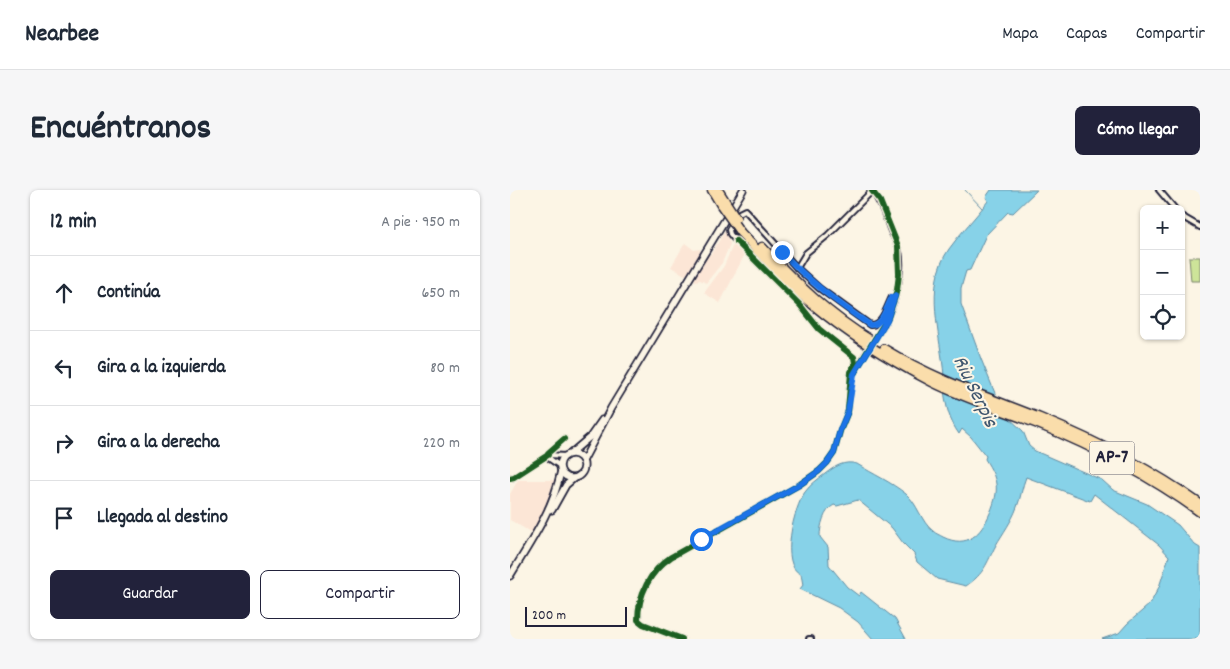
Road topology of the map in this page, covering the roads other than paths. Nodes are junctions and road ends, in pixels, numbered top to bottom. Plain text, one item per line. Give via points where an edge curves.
1 (712, 190) edge
2 (718, 190) edge
3 (744, 190) edge
4 (1159, 190) edge
5 (873, 191) edge
6 (723, 203) junction
7 (1172, 205) edge
8 (1185, 218) edge
9 (1200, 227) edge
10 (797, 268) junction
11 (895, 296) junction
12 (852, 381) junction
13 (611, 408) junction
14 (1019, 413) junction
15 (564, 438) dead end
16 (568, 455) junction
17 (550, 457) junction
18 (583, 461) junction
19 (560, 468) junction
20 (510, 478) edge
21 (572, 478) junction
22 (1200, 504) edge
23 (1200, 512) edge
24 (540, 526) junction
25 (510, 576) edge
26 (682, 639) edge

1 - 6 highway, AP-7
2 - 6 highway, AP-7
3 - 13 main road
4 - 7 street
5 - 10 street via 806,253
5 - 11 street via 898,249 899,274
6 - 14 highway, AP-7, bridge via 742,230 796,290 835,322 934,383
8 - 9 street
10 - 11 street via 870,325 879,322
10 - 12 street via 745,210 739,213 730,234 803,307 819,330 853,355
11 - 12 street, bridge via 888,317
12 - 26 street via 848,411 834,453 819,471 671,557 649,579 640,602 638,620
13 - 16 main road via 590,437
13 - 18 main road
14 - 22 highway, AP-7 via 1122,456
14 - 23 highway, AP-7 via 1119,462
15 - 17 street via 552,450
16 - 17 street
16 - 18 main road via 578,456
16 - 19 main road via 563,458
17 - 19 street
17 - 20 street via 540,459
18 - 21 main road via 583,473
19 - 21 main road via 566,477
19 - 24 main road via 557,489
21 - 24 main road
24 - 25 main road

